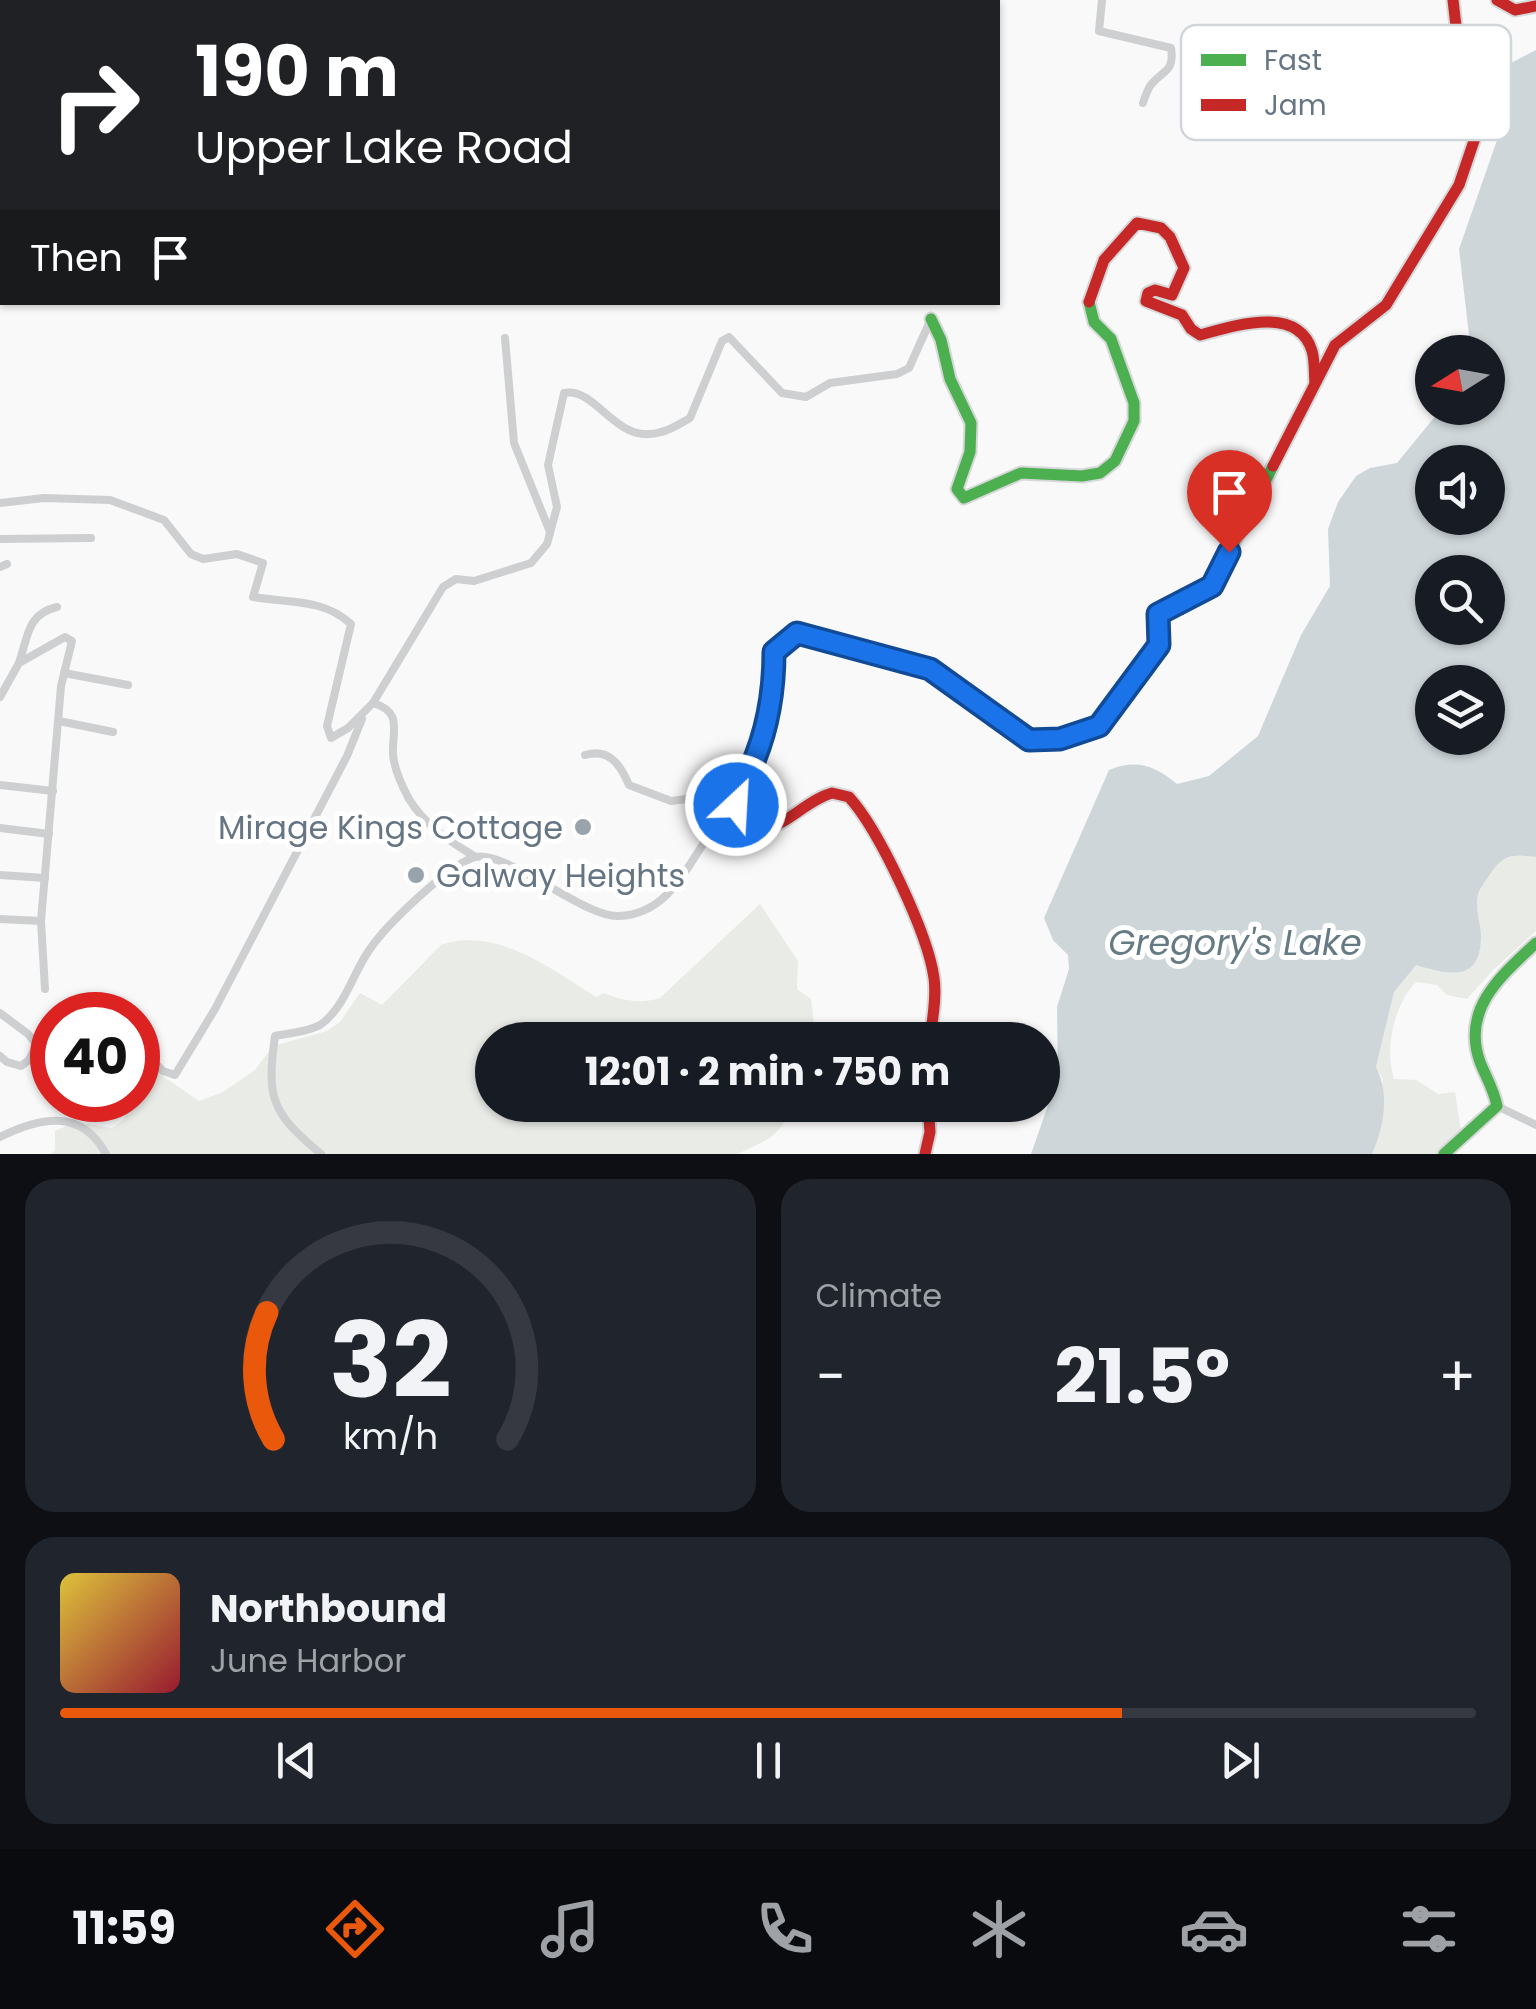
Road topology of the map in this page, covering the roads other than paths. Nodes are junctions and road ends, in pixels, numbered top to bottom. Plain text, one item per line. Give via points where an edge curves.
1 (1102, 0) edge
2 (1453, 0) edge
3 (1497, 0) edge
4 (1536, 6) edge
5 (1456, 25) edge
6 (1143, 103) dead end
7 (1475, 140) edge
8 (931, 319) joint
9 (505, 338) dead end
10 (1315, 383) junction
11 (0, 503) edge
12 (550, 532) junction
13 (91, 538) dead end
14 (0, 540) edge
15 (57, 607) dead end
16 (19, 664) junction
17 (64, 673) junction
18 (128, 685) dead end
19 (0, 696) edge
20 (373, 703) junction
21 (364, 715) junction
22 (59, 721) junction
23 (113, 732) dead end
24 (585, 756) dead end
25 (0, 784) edge
26 (54, 792) junction
27 (735, 802) junction
28 (0, 828) edge
29 (49, 834) junction
30 (474, 856) junction
31 (0, 875) edge
32 (45, 878) junction
33 (0, 919) edge
34 (41, 922) junction
35 (1536, 943) edge
36 (45, 989) dead end
37 (0, 1012) edge
38 (931, 1022) edge
39 (0, 1056) edge
40 (160, 1068) edge
41 (1497, 1106) junction
42 (929, 1122) edge
43 (1536, 1125) edge
44 (0, 1137) edge
45 (106, 1154) edge
46 (321, 1154) edge
47 (925, 1154) edge
48 (1444, 1154) edge

1 - 6 street via 1099,30 1171,48 1167,73 1152,83
2 - 5 main road
3 - 4 main road via 1517,12
7 - 10 main road via 1458,185 1386,305 1334,344
8 - 10 main road via 968,412 969,462 957,489 964,498 1020,472 1082,476 1115,461 1134,421 1134,403 1089,303 1104,260 1137,223 1166,230 1184,268 1172,295 1155,290 1146,300 1182,316 1200,334 1238,324 1291,325 1311,348
8 - 12 street via 909,368 830,383 806,398 782,393 729,337 690,418 663,432 615,424 592,402 564,393 548,465 557,507
9 - 12 street via 514,443
10 - 27 main road via 1212,586 1158,614 1159,645 1099,726 1060,739 1029,740 930,669 797,633 774,652 774,692 754,768
11 - 21 street via 110,500 164,520 191,554 238,554 263,563 252,597 314,604 351,624 327,726 331,738
12 - 20 street via 531,563 442,587
13 - 14 street
15 - 16 street via 34,619
16 - 17 street via 65,637 72,646
16 - 19 street
17 - 18 street
17 - 22 street
20 - 21 street
20 - 30 street via 392,712 396,722 393,756 410,800 443,836
21 - 40 street via 215,1008 174,1075
22 - 23 street
22 - 26 street
24 - 27 street via 608,755 629,785 671,801 718,796
25 - 26 street
26 - 29 street
27 - 30 street via 671,894 637,912 597,911 506,864
27 - 38 main road via 754,826 768,828 826,794 854,800 886,853 934,974
28 - 29 street
29 - 32 street
30 - 46 street via 394,921 321,1024 276,1036 268,1081 288,1126
31 - 32 street
32 - 34 street
33 - 34 street
34 - 36 street
35 - 41 main road via 1485,992 1476,1019 1475,1040
37 - 39 street via 37,1045 20,1066
41 - 43 street
41 - 48 main road
42 - 47 main road
44 - 45 street via 55,1118 95,1135

